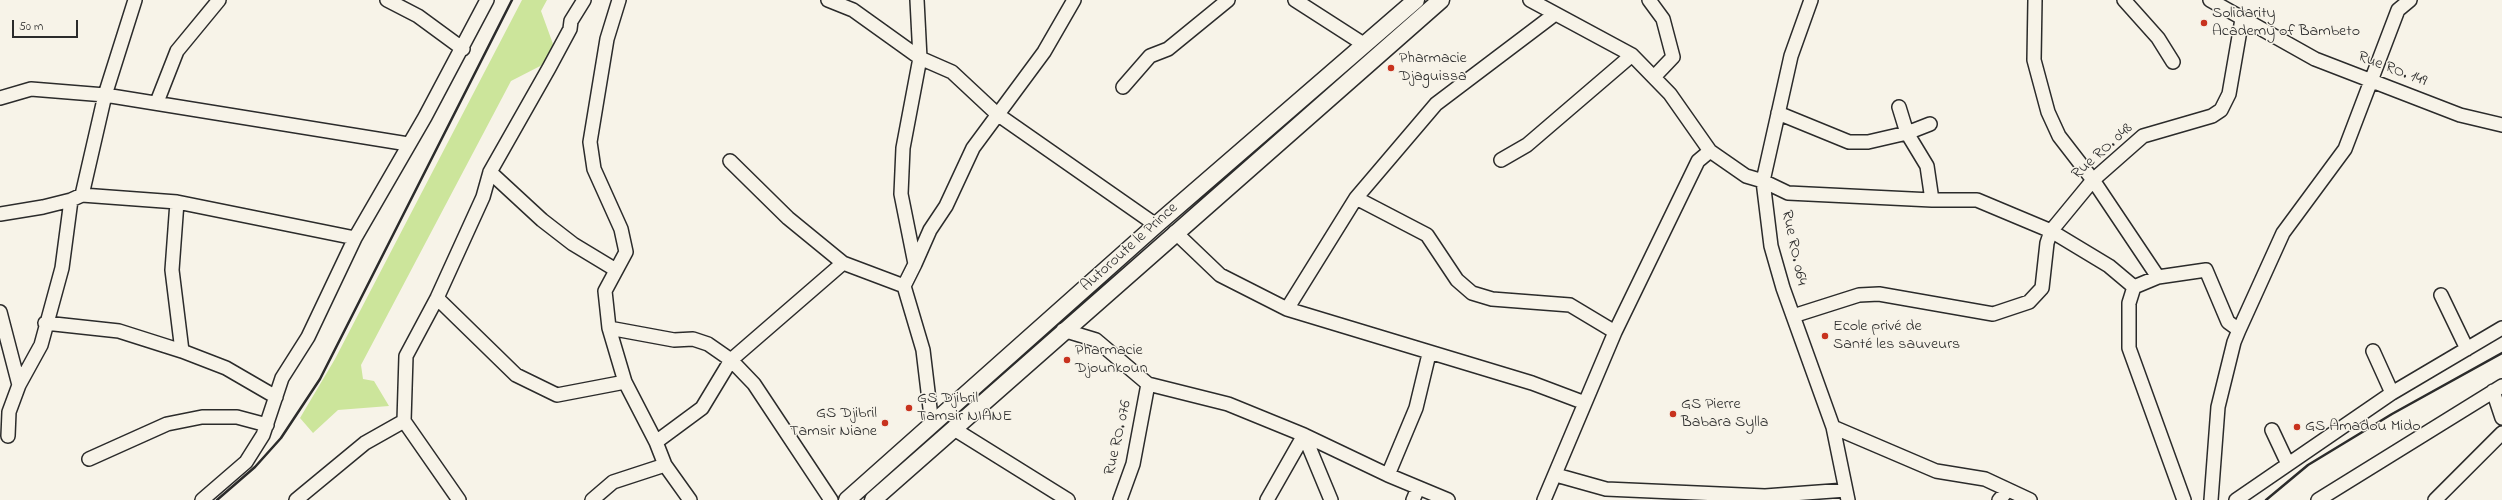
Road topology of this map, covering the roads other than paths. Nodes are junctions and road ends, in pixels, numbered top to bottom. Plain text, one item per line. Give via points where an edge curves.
1 (135, 0) edge
2 (218, 0) edge
3 (387, 0) edge
4 (487, 0) edge
5 (584, 0) edge
6 (619, 0) edge
7 (828, 0) edge
8 (917, 0) edge
9 (1074, 0) edge
10 (1228, 0) edge
11 (1295, 0) edge
12 (1416, 0) edge
13 (1440, 0) edge
14 (1530, 0) edge
15 (1649, 0) edge
16 (1811, 0) edge
17 (2035, 0) edge
18 (2124, 0) edge
19 (2210, 0) edge
20 (2410, 0) edge
21 (1555, 14) junction
22 (2242, 20) junction
23 (1365, 44) junction
24 (463, 49) junction
25 (1632, 55) junction
26 (920, 58) junction
27 (2173, 62) dead end
28 (1654, 77) junction
29 (2372, 79) junction
30 (1124, 87) dead end
31 (105, 95) junction
32 (0, 98) edge
33 (157, 102) junction
34 (1899, 107) dead end
35 (1778, 113) junction
36 (997, 114) junction
37 (1930, 124) dead end
38 (2502, 125) edge
39 (1907, 133) junction
40 (408, 144) junction
41 (1710, 150) junction
42 (1501, 160) dead end
43 (730, 161) dead end
44 (490, 172) junction
45 (2093, 180) junction
46 (1763, 181) junction
47 (76, 197) junction
48 (1356, 198) junction
49 (1932, 200) junction
50 (177, 202) junction
51 (0, 214) edge
52 (1156, 225) junction
53 (2051, 231) junction
54 (1175, 232) junction
55 (355, 238) junction
56 (843, 263) junction
57 (915, 264) junction
58 (616, 270) junction
59 (2158, 277) junction
60 (904, 286) junction
61 (2134, 287) junction
62 (2442, 294) dead end
63 (437, 298) junction
64 (1288, 309) junction
65 (0, 312) edge
66 (1793, 316) junction
67 (45, 323) junction
68 (609, 328) junction
69 (2502, 328) edge
70 (1063, 330) junction
71 (2239, 330) junction
72 (1615, 332) junction
73 (2467, 349) junction
74 (182, 351) junction
75 (2373, 351) dead end
76 (1429, 354) junction
77 (731, 360) junction
78 (625, 382) junction
79 (1148, 384) junction
80 (19, 385) junction
81 (2498, 388) edge
82 (2392, 393) junction
83 (276, 397) junction
84 (1585, 403) junction
85 (2502, 418) edge
86 (404, 421) junction
87 (267, 425) junction
88 (932, 425) junction
89 (1833, 427) junction
90 (954, 429) junction
91 (2272, 430) dead end
92 (2502, 433) edge
93 (1304, 435) junction
94 (8, 436) dead end
95 (656, 442) junction
96 (89, 459) dead end
97 (2288, 464) junction
98 (665, 465) junction
99 (1556, 475) junction
100 (1388, 476) junction
101 (2008, 490) junction
102 (1416, 494) edge
103 (1847, 495) edge
104 (202, 500) edge
105 (296, 500) edge
106 (459, 500) edge
107 (592, 500) edge
108 (690, 500) edge
109 (831, 500) edge
110 (847, 500) edge
111 (873, 500) edge
112 (1068, 500) edge
113 (1120, 500) edge
114 (1267, 500) edge
115 (1331, 500) edge
116 (1448, 500) edge
117 (1544, 500) edge
118 (1999, 500) edge
119 (2030, 500) edge
120 (2184, 500) edge
121 (2212, 500) edge
122 (2236, 500) edge
123 (2318, 500) edge
124 (2435, 500) edge

1 - 31 street
2 - 33 street via 177,51
3 - 24 street via 418,16
4 - 24 street
5 - 44 street
6 - 58 street via 607,39 590,142 594,169 621,229 626,252
7 - 26 street via 853,10
8 - 26 street
9 - 36 street via 1044,52
10 - 30 street via 1168,49 1150,56
11 - 23 street
12 - 23 main road, Autoroute le Prince
13 - 54 main road, Autoroute le Prince
14 - 21 street
15 - 28 street via 1663,20 1673,57
16 - 35 street, Rue RO. 064 via 1791,56
17 - 45 street via 2034,60 2048,112 2059,136
18 - 27 street via 2158,38
19 - 22 street, Rue RO. 149
20 - 29 street via 2398,10
21 - 25 street
21 - 48 street via 1436,104
22 - 29 street, Rue RO. 149 via 2315,59
22 - 45 street, Rue RO. 048 via 2229,94 2221,110 2212,116 2143,136
23 - 52 main road, Autoroute le Prince
24 - 40 street
25 - 28 street
25 - 42 street via 1527,145
26 - 36 street via 952,72
26 - 57 street via 903,148 901,194
28 - 41 street via 1670,94
29 - 38 street, Rue RO. 149 via 2460,115
29 - 71 street via 2345,149 2283,233
31 - 32 street via 31,89
31 - 33 street
31 - 47 street
33 - 40 street
34 - 39 street
35 - 39 street via 1849,142 1868,142
35 - 46 street, Rue RO. 064
36 - 52 street
36 - 57 street via 973,148
37 - 39 street
39 - 49 street via 1927,166
40 - 55 street
41 - 46 street via 1746,176
41 - 72 street via 1698,161
43 - 56 street via 788,218
44 - 58 street via 542,220 573,244
44 - 63 street via 483,197
45 - 53 street, Rue RO. 048
45 - 59 street
46 - 49 street via 1788,193
46 - 66 street, Rue RO. 064 via 1771,246
47 - 50 street
47 - 51 street via 43,207
47 - 67 street via 62,268
48 - 64 street
48 - 72 street via 1427,235 1457,280 1472,293 1492,299 1570,305
49 - 53 street via 1978,200
50 - 55 street
50 - 74 street via 172,270
52 - 88 main road, Autoroute le Prince
53 - 61 street via 2109,266
53 - 66 street, Rue RO. 048 via 2047,243 2042,288 2029,302 1993,314 1879,294 1859,295
54 - 64 street via 1220,275
54 - 70 main road, Autoroute le Prince
55 - 83 street via 308,337 282,378
56 - 60 street
56 - 77 street
57 - 60 street
58 - 68 street via 605,291
59 - 61 street
59 - 71 street via 2206,270 2228,322
60 - 88 street via 923,350
61 - 120 street via 2129,303 2129,348
62 - 73 street
63 - 78 street via 516,375 558,395
63 - 86 street via 406,356
64 - 76 street
65 - 80 street
66 - 89 street, Rue RO. 064
67 - 74 street via 119,331
67 - 80 street via 41,345
68 - 77 street via 674,340 693,339 708,344
68 - 78 street
69 - 73 street
70 - 79 street via 1096,340
70 - 90 main road, Autoroute le Prince
71 - 121 street via 2218,408
72 - 84 street
73 - 82 street
74 - 83 street via 226,368
75 - 82 street
76 - 84 street via 1532,383
76 - 100 street via 1416,408
77 - 95 street via 702,408
77 - 109 street via 754,384
78 - 95 street
79 - 93 street via 1228,404
79 - 113 street, Rue RO. 076 via 1133,464
80 - 94 street via 9,412
81 - 85 street
81 - 123 street
82 - 97 street
83 - 87 street
84 - 99 street
86 - 105 street via 365,443
86 - 106 street
87 - 96 street via 237,417 195,419 168,424
87 - 104 street via 246,462
88 - 110 main road, Autoroute le Prince
89 - 101 street via 1936,471 1985,479
89 - 103 street, Rue RO. 064
90 - 111 main road, Autoroute le Prince
90 - 112 street
91 - 97 street
92 - 124 street
93 - 100 street
93 - 114 street
93 - 115 street
95 - 98 street
97 - 122 street
98 - 107 street via 613,482
98 - 108 street
99 - 103 street via 1606,489 1765,496
99 - 117 street
100 - 102 street
101 - 118 street
101 - 119 street
102 - 116 street

